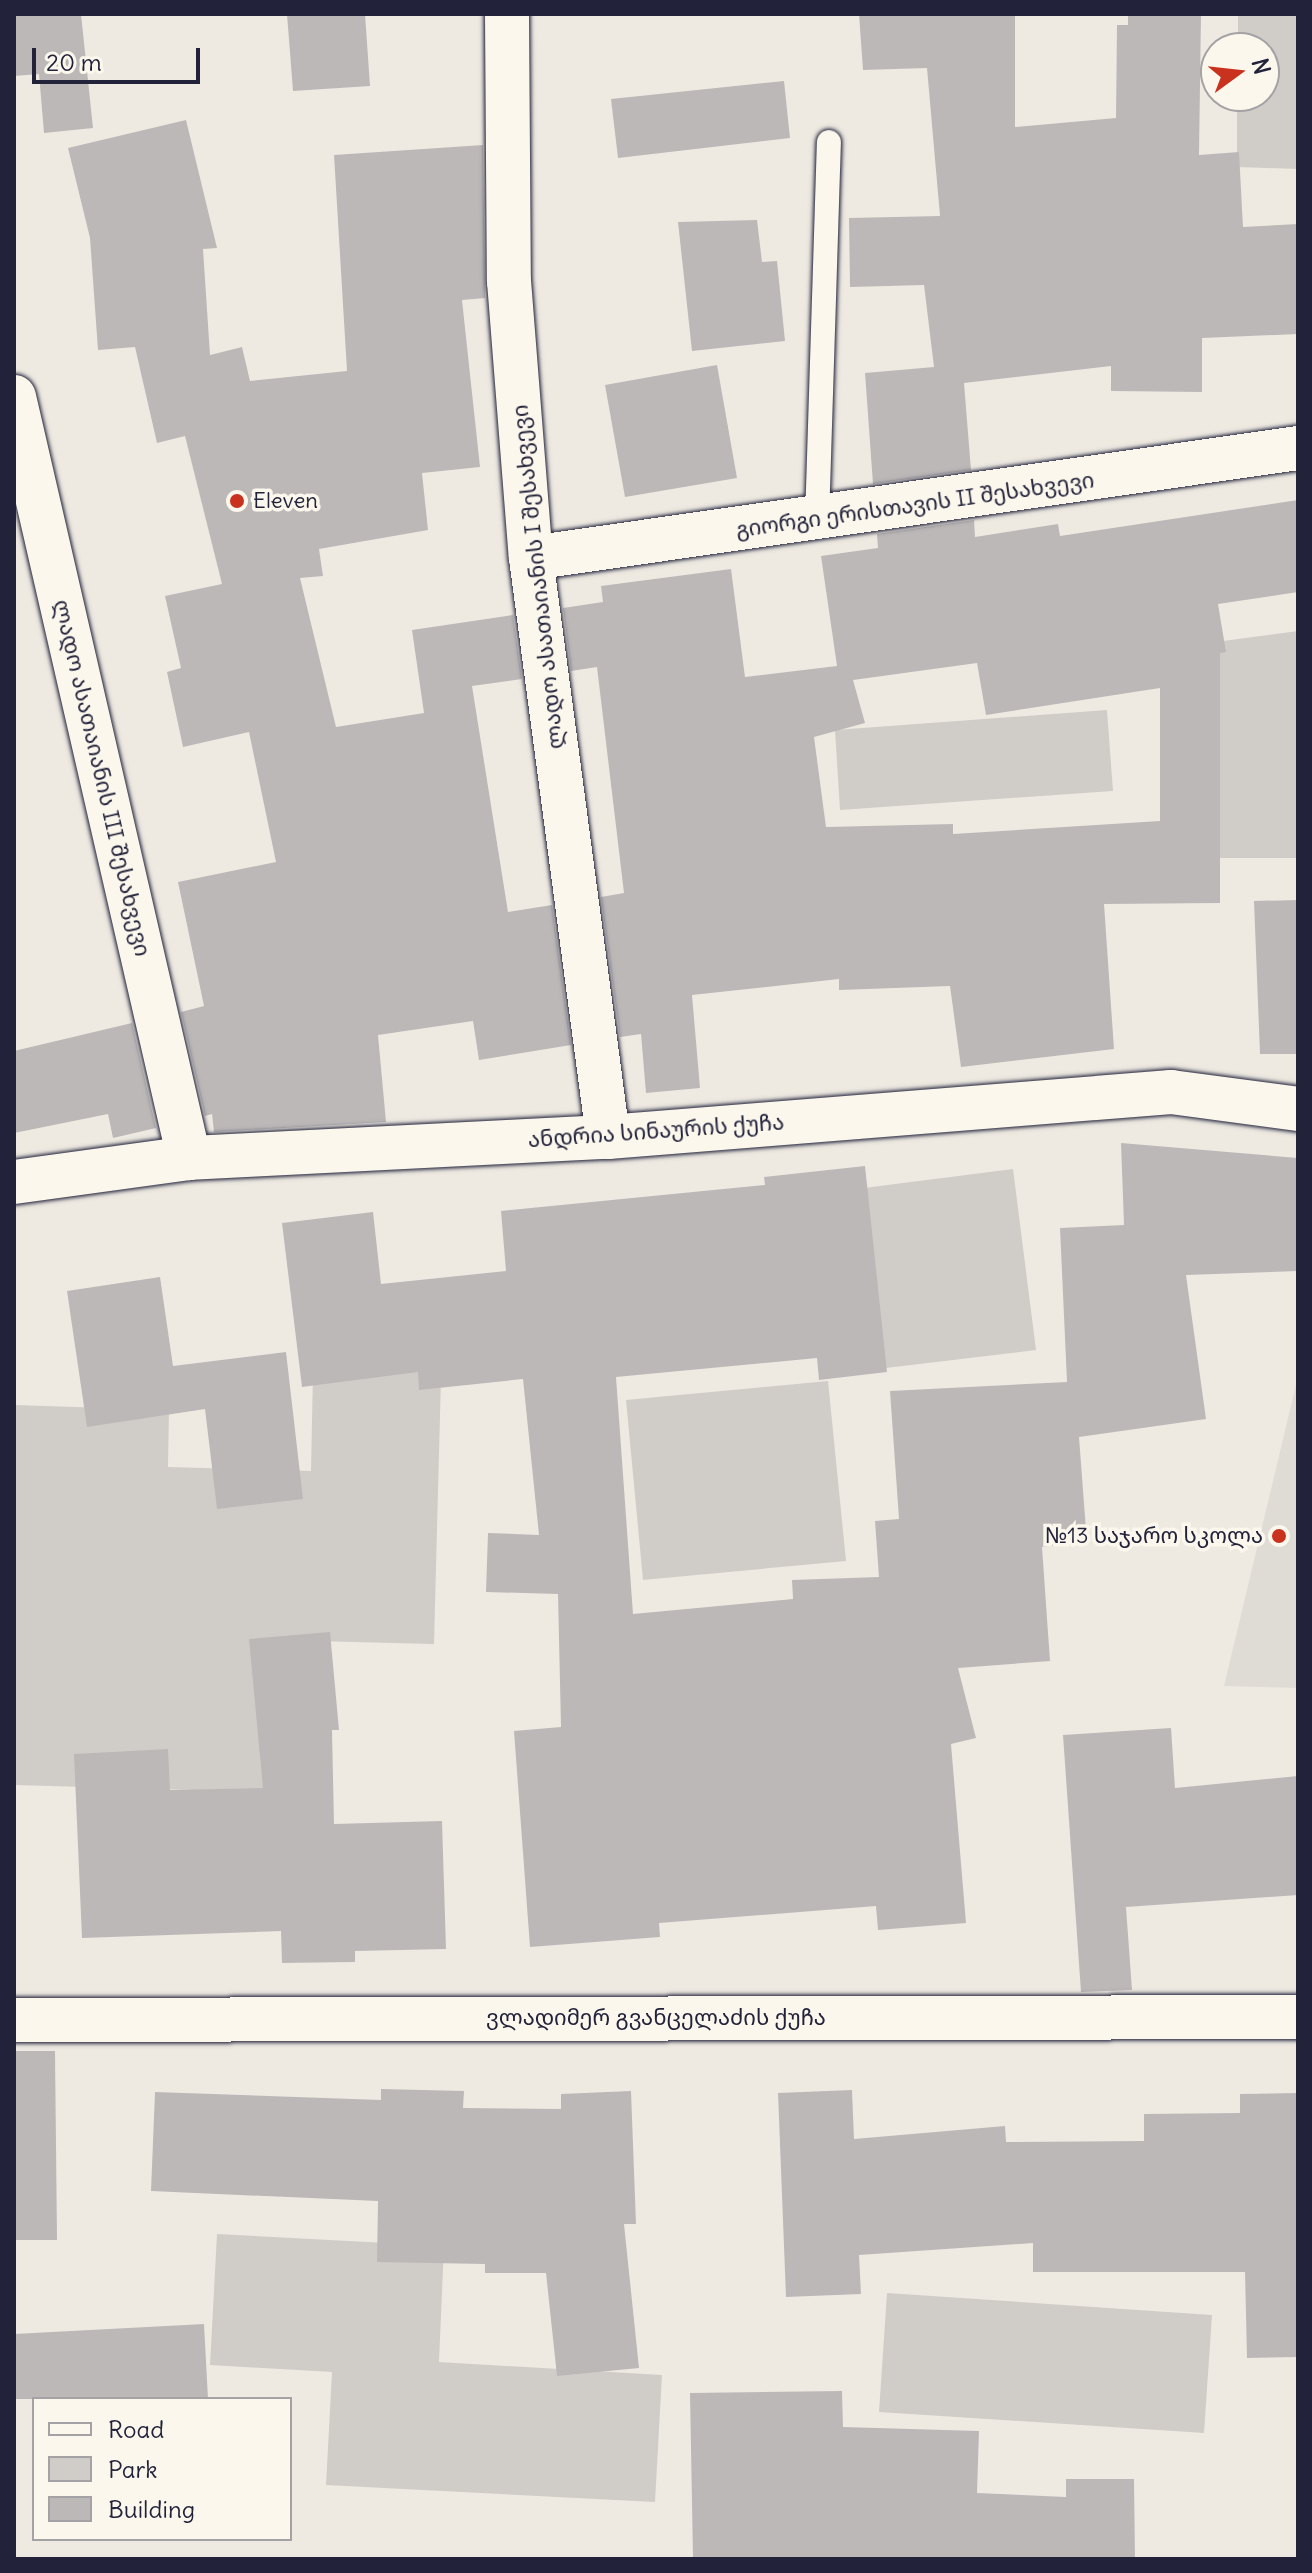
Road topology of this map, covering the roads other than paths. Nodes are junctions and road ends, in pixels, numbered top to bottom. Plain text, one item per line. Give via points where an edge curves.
1 (507, 14) edge
2 (829, 142) dead end
3 (14, 397) edge
4 (1298, 448) edge
5 (817, 521) junction
6 (531, 558) junction
7 (1298, 1109) edge
8 (608, 1137) junction
9 (189, 1158) junction
10 (14, 1182) edge
11 (1298, 2017) edge
12 (14, 2020) edge

1 - 6 street, ლადო ასათაიანის I შესახვევი via 509,281
2 - 5 lane
3 - 9 street, ლადო ასათაიანის III შესახვევი
4 - 5 street, გიორგი ერისთავის II შესახვევი
5 - 6 street, გიორგი ერისთავის II შესახვევი
6 - 8 street, ლადო ასათაიანის I შესახვევი
7 - 8 street, ანდრია სინაურის ქუჩა via 1171,1092
8 - 9 street, ანდრია სინაურის ქუჩა
9 - 10 street, ანდრია სინაურის ქუჩა
11 - 12 street, ვლადიმერ გვანცელაძის ქუჩა

